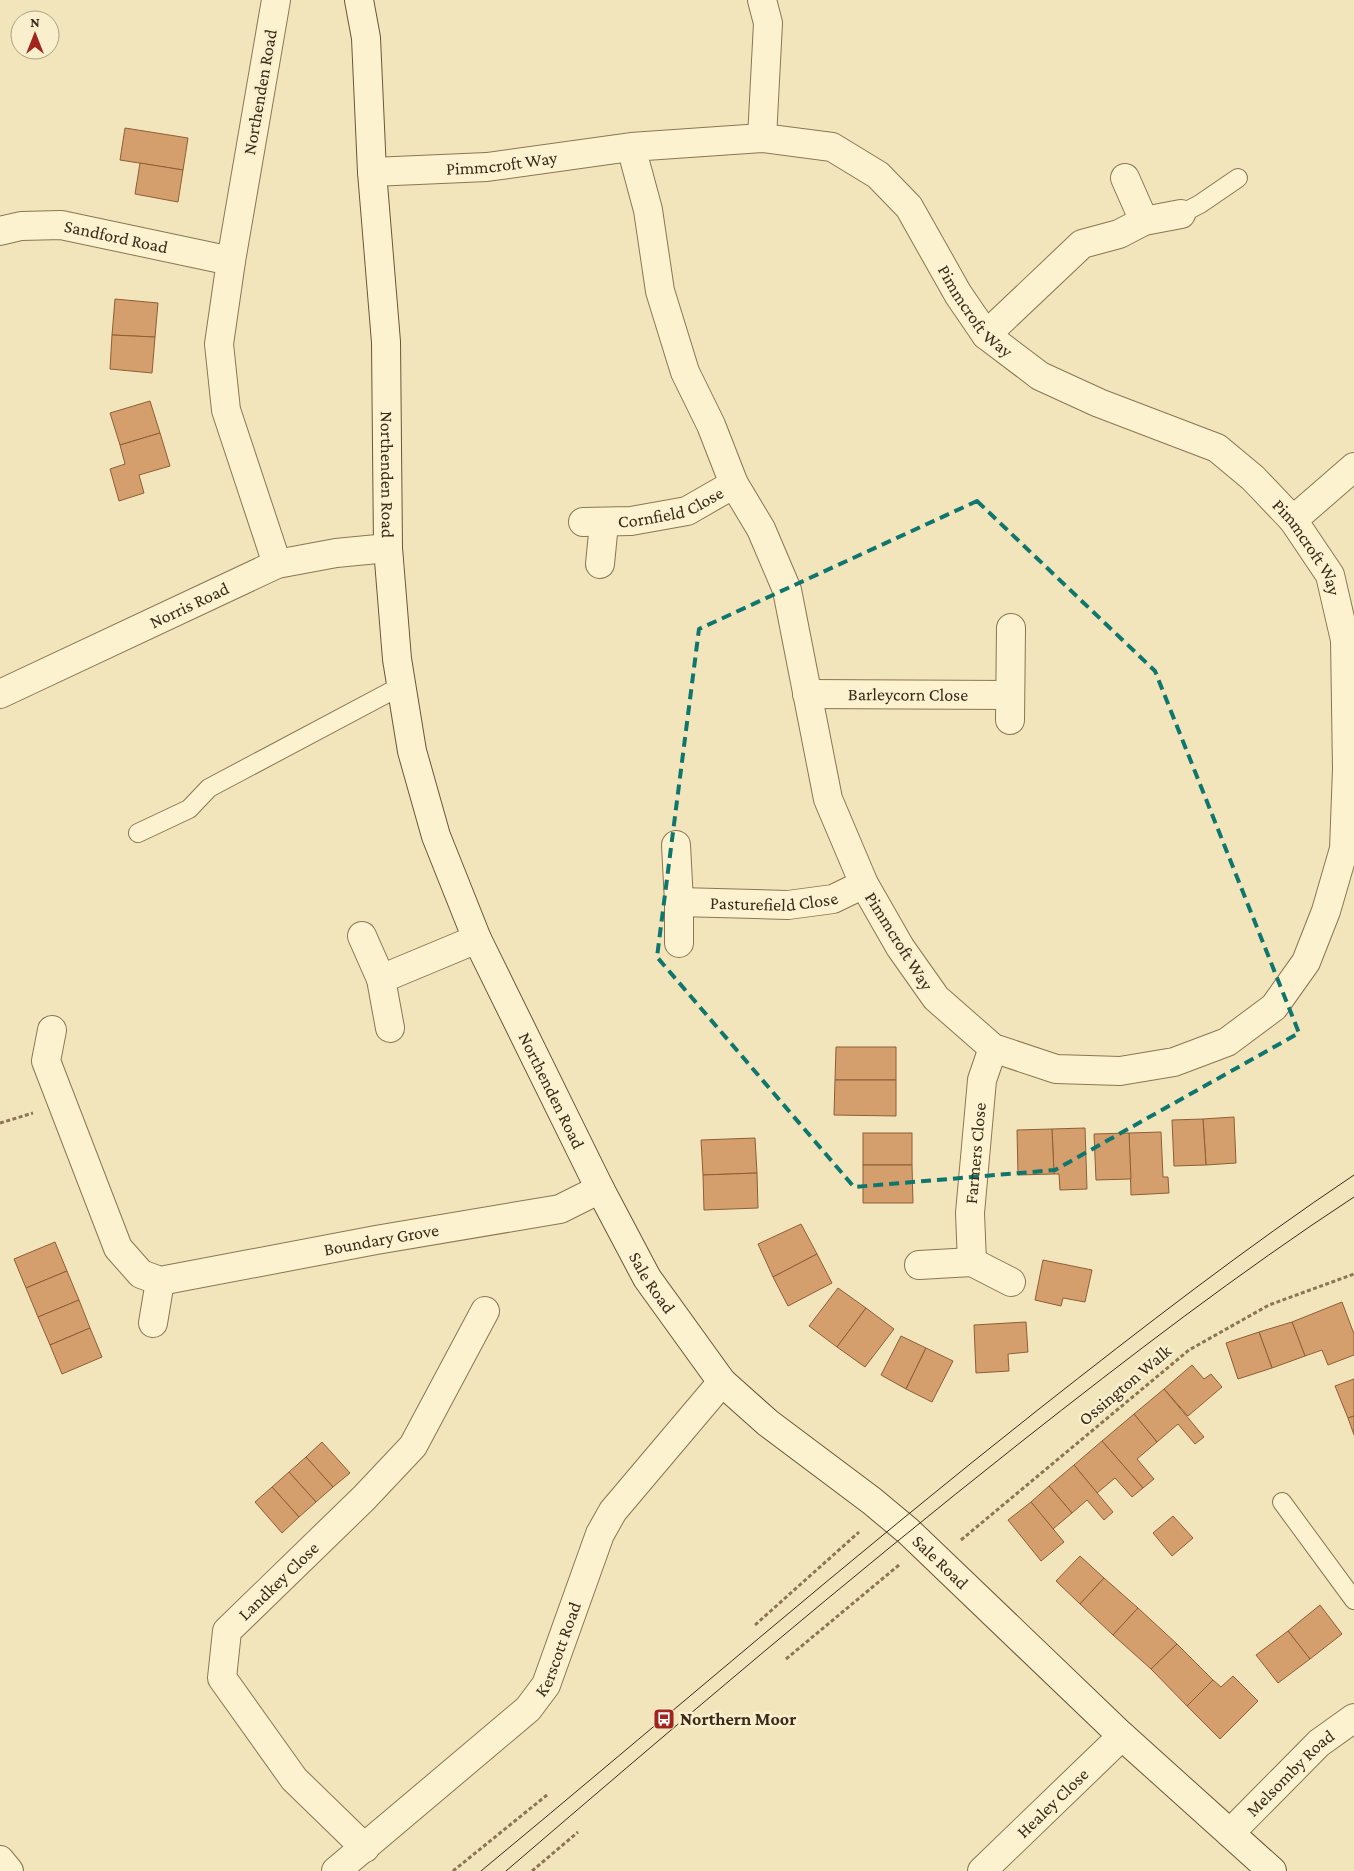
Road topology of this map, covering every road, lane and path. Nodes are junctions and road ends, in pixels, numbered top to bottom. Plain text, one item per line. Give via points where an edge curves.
1 (276, 0) edge
2 (359, 0) edge
3 (762, 0) edge
4 (762, 138) junction
5 (631, 147) junction
6 (372, 172) junction
7 (1124, 178) dead end
8 (1238, 178) dead end
9 (1181, 214) joint
10 (1144, 221) junction
11 (0, 231) edge
12 (230, 261) junction
13 (986, 335) junction
14 (1354, 467) edge
15 (734, 484) junction
16 (1294, 520) junction
17 (388, 548) junction
18 (278, 564) junction
19 (600, 564) dead end
20 (1011, 628) dead end
21 (402, 686) junction
22 (0, 694) edge
23 (807, 694) junction
24 (1350, 769) edge
25 (138, 833) dead end
26 (676, 845) dead end
27 (864, 884) junction
28 (679, 902) junction
29 (362, 936) dead end
30 (477, 940) junction
31 (679, 943) dead end
32 (381, 979) junction
33 (390, 1028) dead end
34 (52, 1030) dead end
35 (994, 1048) junction
36 (600, 1189) junction
37 (627, 1241) joint
38 (972, 1262) junction
39 (919, 1265) dead end
40 (1354, 1274) edge
41 (160, 1281) junction
42 (1011, 1282) dead end
43 (485, 1311) dead end
44 (153, 1323) dead end
45 (722, 1382) junction
46 (872, 1501) junction
47 (1282, 1502) dead end
48 (950, 1546) junction
49 (1354, 1600) edge
50 (755, 1625) dead end
51 (786, 1659) dead end
52 (1354, 1718) edge
53 (1122, 1736) junction
54 (547, 1795) dead end
55 (578, 1832) dead end
56 (1230, 1833) junction
57 (365, 1848) junction
58 (0, 1860) edge
59 (9, 1871) edge
60 (336, 1871) edge
61 (453, 1871) edge
62 (532, 1871) edge
63 (982, 1871) edge
64 (1272, 1871) edge

1 - 12 street, Northenden Road
2 - 6 street, Northenden Road via 366,38
3 - 4 street via 768,23
4 - 5 street, Pimmcroft Way
4 - 13 street, Pimmcroft Way via 832,147 878,175 909,207 958,294
5 - 6 street, Pimmcroft Way via 487,167
5 - 15 street, Pimmcroft Way via 648,210 663,300 685,372
6 - 17 street, Northenden Road via 386,342
7 - 10 street
8 - 9 lane
9 - 10 street
10 - 13 street via 1118,234 1082,244
11 - 12 street, Sandford Road via 21,226 61,225
12 - 18 street, Northenden Road via 220,344 226,410
13 - 16 street, Pimmcroft Way via 1040,376 1099,403 1217,448 1253,478
14 - 16 street
15 - 19 street, Cornfield Close via 687,511 594,523
15 - 23 street, Pimmcroft Way via 760,529 787,590
16 - 24 street, Pimmcroft Way via 1330,575 1345,640
17 - 18 street, Norris Road via 336,553
17 - 21 street, Northenden Road
18 - 22 street, Norris Road
20 - 23 street, Barleycorn Close via 1009,707
21 - 25 lane via 209,788 189,809
21 - 30 street, Northenden Road via 412,751 436,836
23 - 27 street, Pimmcroft Way via 828,799
24 - 35 street, Pimmcroft Way via 1344,849 1326,911 1306,962 1274,1007 1227,1042 1174,1062 1120,1071 1056,1068
26 - 28 street
27 - 28 street, Pasturefield Close via 833,898 788,905
27 - 35 street, Pimmcroft Way via 900,947 936,998
28 - 31 street
29 - 32 street
30 - 32 street
30 - 36 street, Northenden Road
32 - 33 street
34 - 41 street via 46,1061 118,1248 141,1274
35 - 38 street, Farmers Close via 982,1080 970,1213
36 - 37 street, Northenden Road
36 - 41 street, Boundary Grove via 560,1209
37 - 45 street, Sale Road via 647,1278
38 - 39 street
38 - 42 street
40 - 48 path, Ossington Walk via 1269,1305 1189,1350
41 - 44 street
43 - 57 street, Landkey Close via 413,1446 364,1498 226,1631 222,1678 294,1779
45 - 46 street, Sale Road via 768,1423
45 - 57 street, Kerscott Road via 613,1511 600,1534 546,1685 528,1709
46 - 48 street, Sale Road
46 - 50 path via 849,1519 861,1531
47 - 49 lane
48 - 51 path, Ossington Walk via 915,1578 900,1564
48 - 53 street, Sale Road
52 - 56 street, Melsomby Road via 1319,1743
53 - 56 street, Sale Road
53 - 63 street, Healey Close
54 - 61 path
55 - 62 path
56 - 64 street, Sale Road
57 - 60 street, Kerscott Road
58 - 59 street

